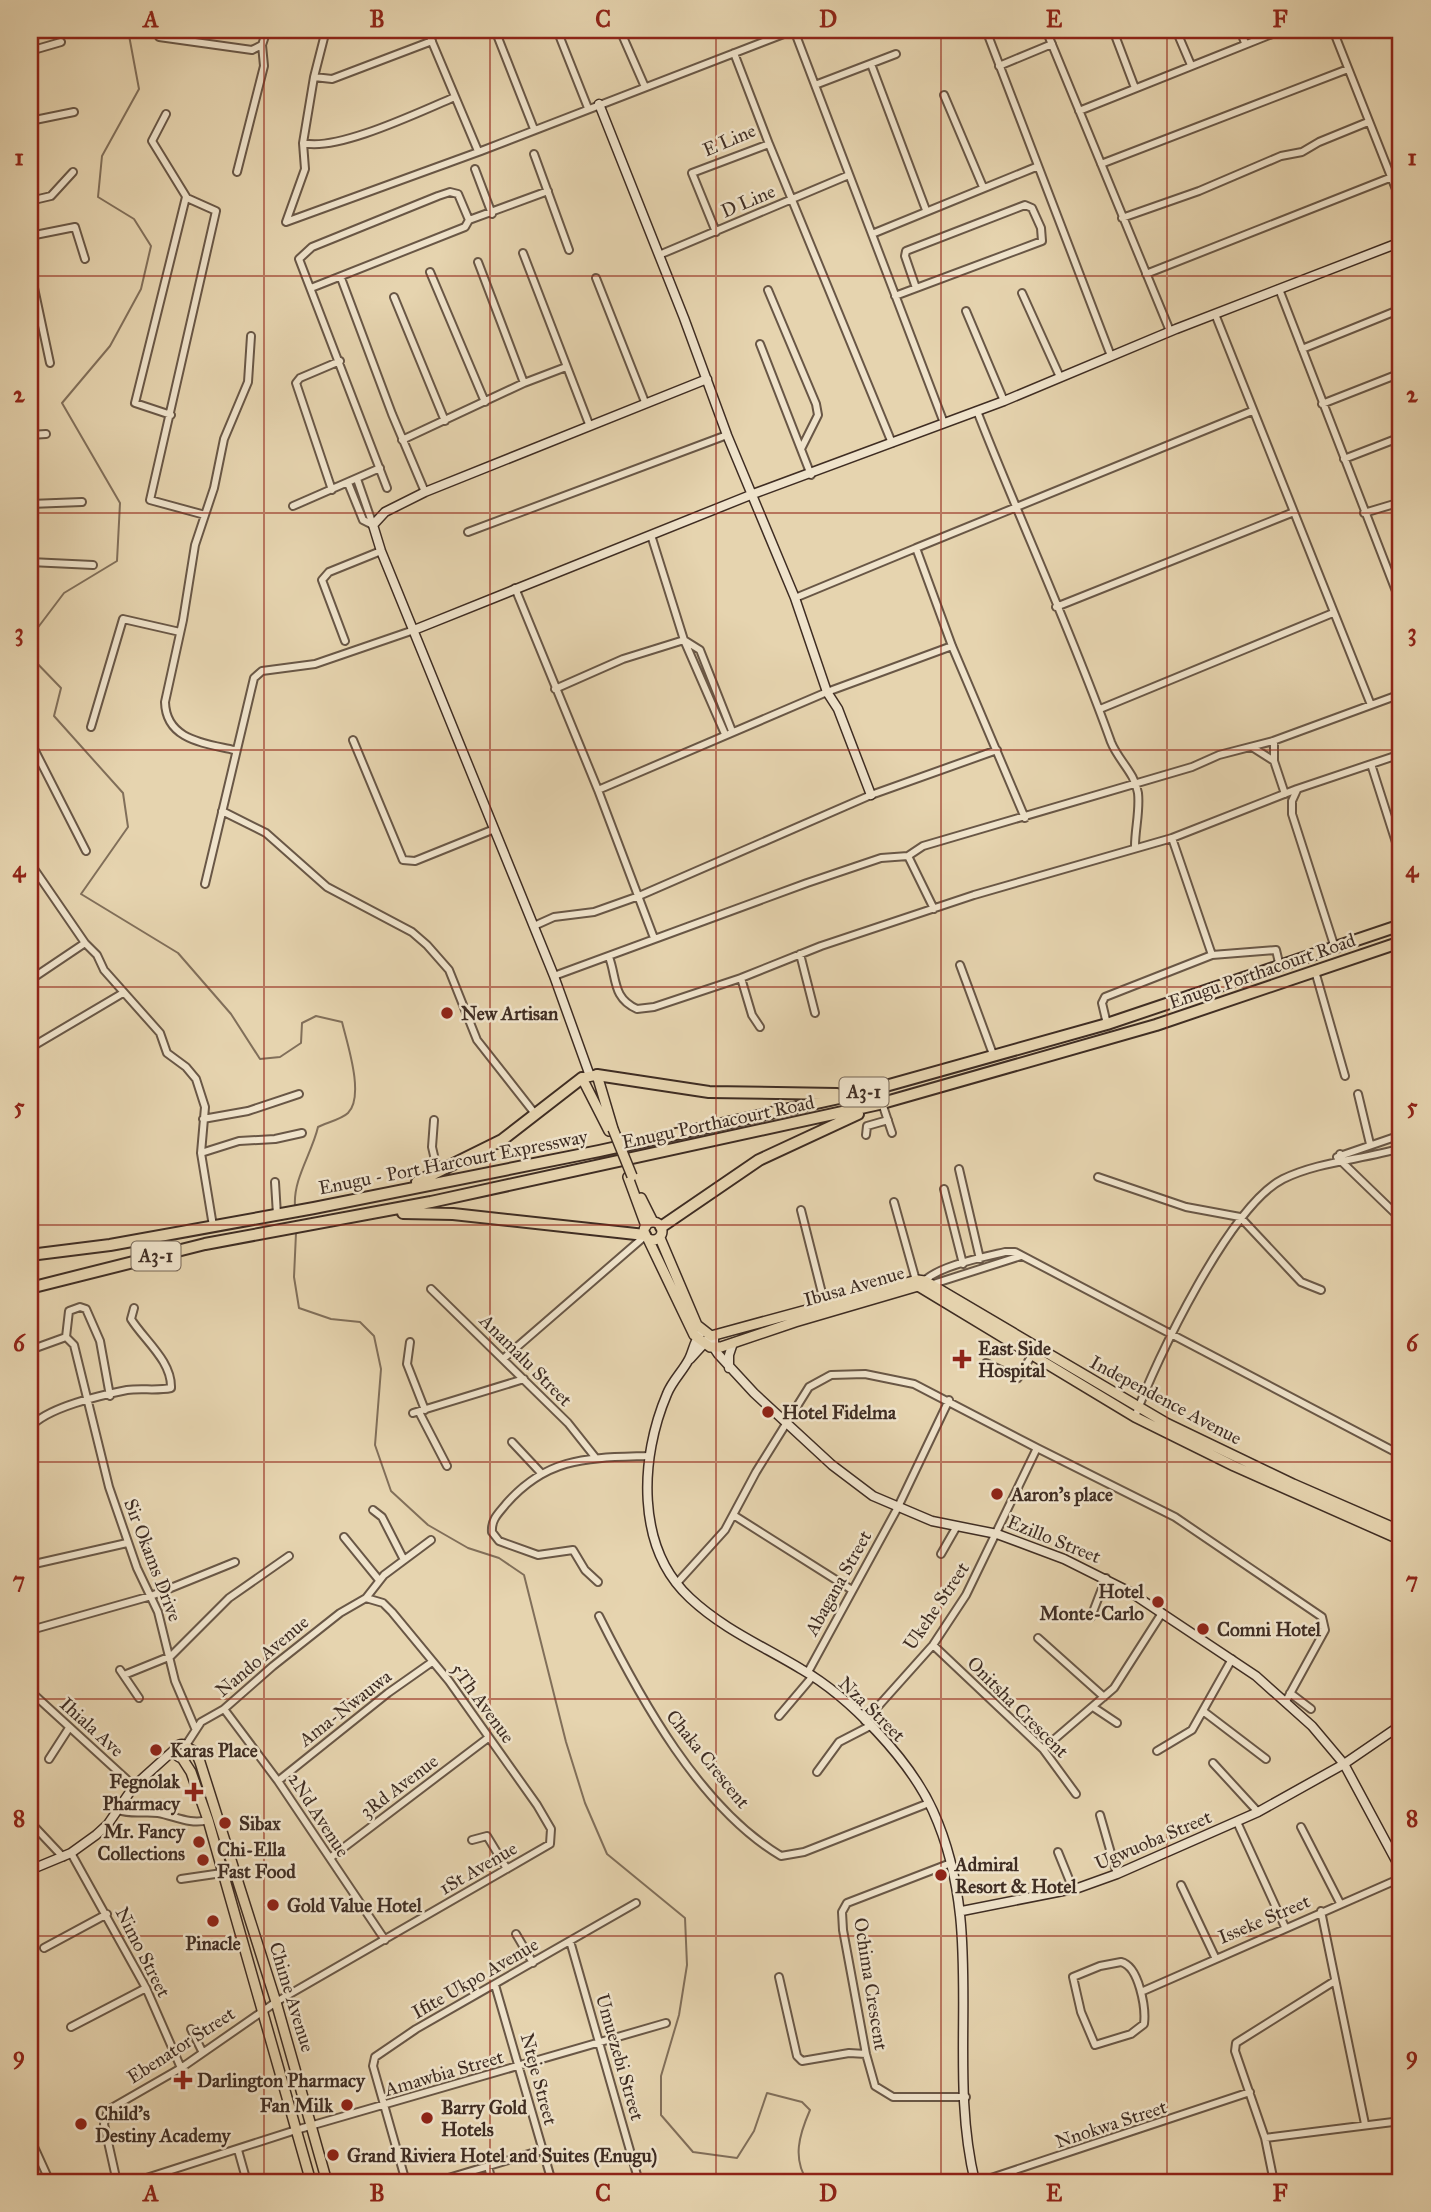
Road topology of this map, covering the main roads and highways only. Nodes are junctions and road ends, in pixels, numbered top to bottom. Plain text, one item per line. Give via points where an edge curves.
1 (1401, 925) edge
2 (1401, 942) edge
3 (590, 1076) junction
4 (857, 1094) junction
5 (881, 1103) junction
6 (611, 1130) junction
7 (403, 1190) junction
8 (375, 1213) junction
9 (651, 1232) junction
10 (30, 1255) edge
11 (923, 1284) junction
12 (30, 1288) edge
13 (707, 1340) junction
14 (1047, 1359) junction
15 (1137, 1412) junction
16 (1401, 1531) edge
17 (1401, 1540) edge
18 (187, 1747) road end
19 (178, 1755) road end
20 (311, 2182) edge
21 (327, 2182) edge

1 - 4 highway, Enugu - Port Harcourt Expressway / A3-1 via 1107,1024
2 - 5 highway, Enugu Porthacourt Road / A3-1 via 1086,1046
3 - 4 highway via 709,1092
3 - 6 main road, Ezillo Street
3 - 6 main road, Ezillo Street
3 - 7 highway via 502,1140
4 - 7 highway, Enugu - Port Harcourt Expressway / A3-1
5 - 8 highway, Enugu Porthacourt Road / A3-1
5 - 9 highway via 759,1160
6 - 9 main road, Ezillo Street, bridge
7 - 10 highway, Enugu - Port Harcourt Expressway / A3-1 via 110,1245
8 - 9 highway via 453,1214
8 - 12 highway, Enugu Porthacourt Road / A3-1 via 162,1254
9 - 13 main road, Ezillo Street
11 - 13 main road, Ibusa Avenue via 825,1305
11 - 13 main road, Ibusa Avenue via 733,1343
11 - 14 main road, Independence Avenue
11 - 14 main road, Independence Avenue via 1032,1356
14 - 15 main road, Independence Avenue
15 - 16 main road, Independence Avenue
15 - 17 main road, Independence Avenue via 1263,1479
18 - 21 main road, Chime Avenue via 196,1752 200,1762
19 - 20 main road, Chime Avenue via 191,1772 208,1820

